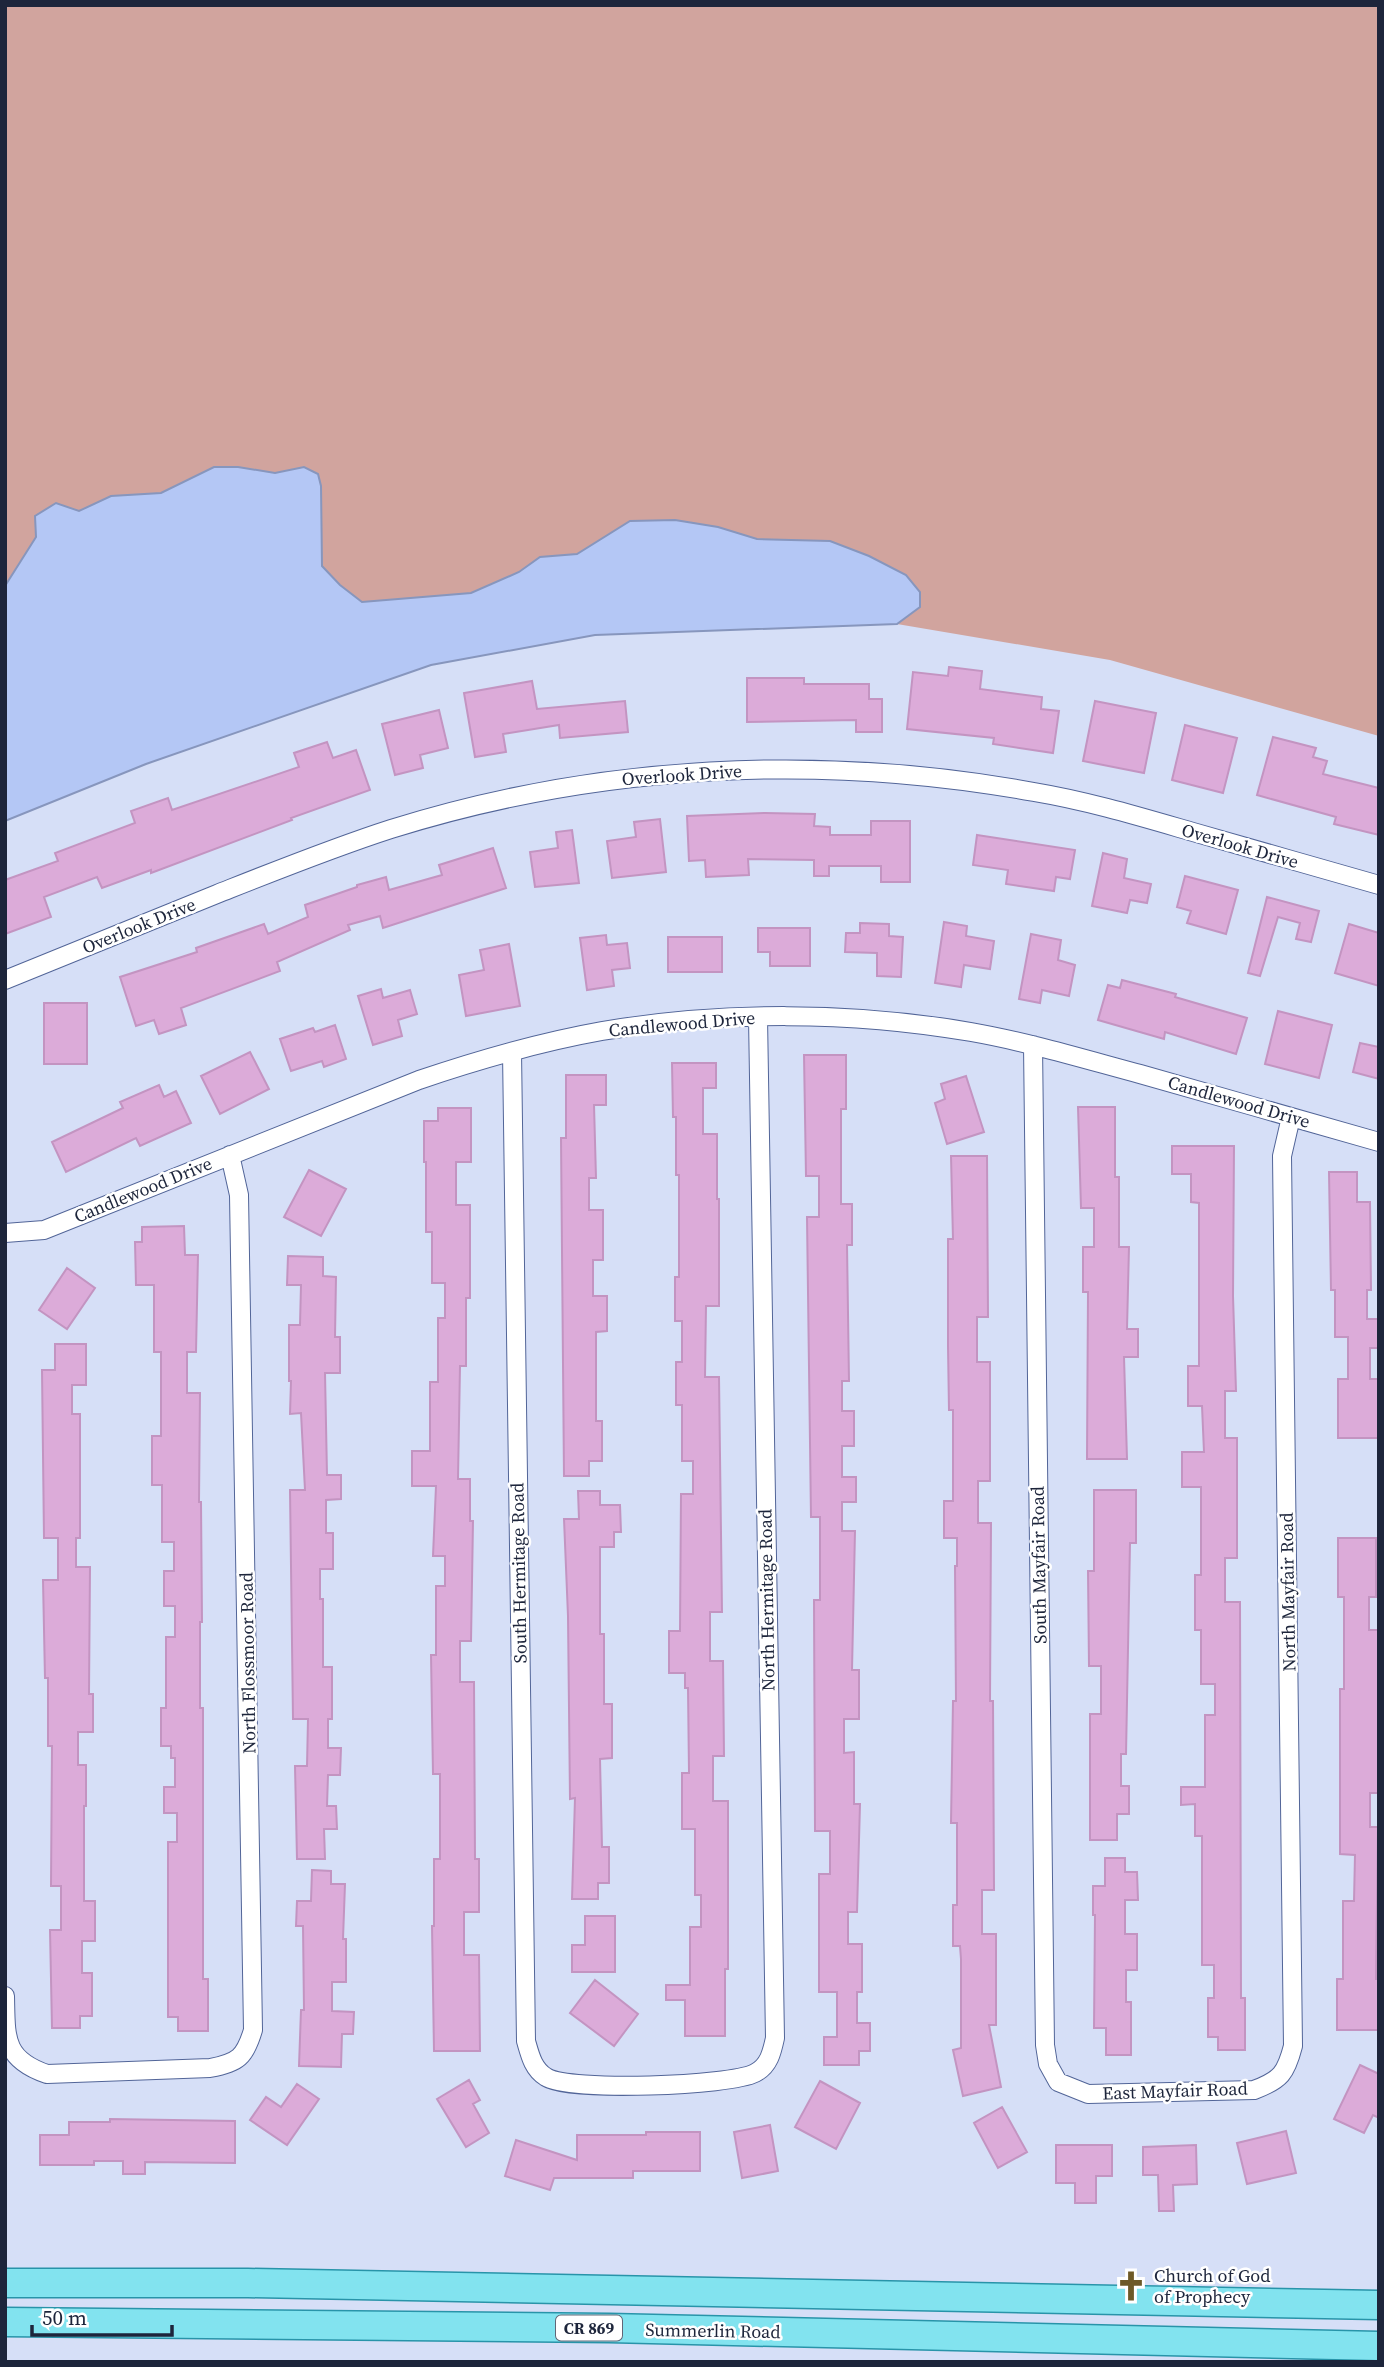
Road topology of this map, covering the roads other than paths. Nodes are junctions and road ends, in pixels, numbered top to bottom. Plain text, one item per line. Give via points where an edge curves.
1 (1379, 885) edge
2 (5, 980) edge
3 (758, 1017) junction
4 (1033, 1045) junction
5 (512, 1052) junction
6 (1291, 1117) junction
7 (1379, 1142) edge
8 (230, 1155) junction
9 (5, 1233) edge
10 (5, 1996) edge
11 (7, 2034) edge
12 (1288, 2068) joint
13 (555, 2080) joint
14 (1058, 2082) joint
15 (5, 2283) edge
16 (1379, 2305) edge
17 (5, 2322) edge
18 (1379, 2346) edge

1 - 2 street, Overlook Drive via 1127,813 1036,792 867,771 687,772 555,788 391,829
3 - 4 street, Candlewood Drive via 903,1023
3 - 5 street, Candlewood Drive via 636,1026
3 - 13 street, North Hermitage Road via 775,2038 771,2058 756,2073 714,2082 587,2086
4 - 6 street, Candlewood Drive
4 - 14 street, South Mayfair Road via 1045,2045
5 - 8 street, Candlewood Drive via 419,1080
5 - 13 street, South Hermitage Road via 526,2041 531,2063
6 - 7 street, Candlewood Drive
6 - 12 street, North Mayfair Road via 1282,1156 1294,2024
8 - 9 street, Candlewood Drive via 44,1230
8 - 11 street, North Flossmoor Road via 239,1195 253,2030 247,2050 232,2064 47,2074 27,2067 11,2051
10 - 11 street
12 - 14 street, East Mayfair Road via 1274,2083 1254,2090 1088,2094
15 - 16 main road, CR 869 via 248,2283
17 - 18 main road, Summerlin Road / CR 869 via 609,2328

